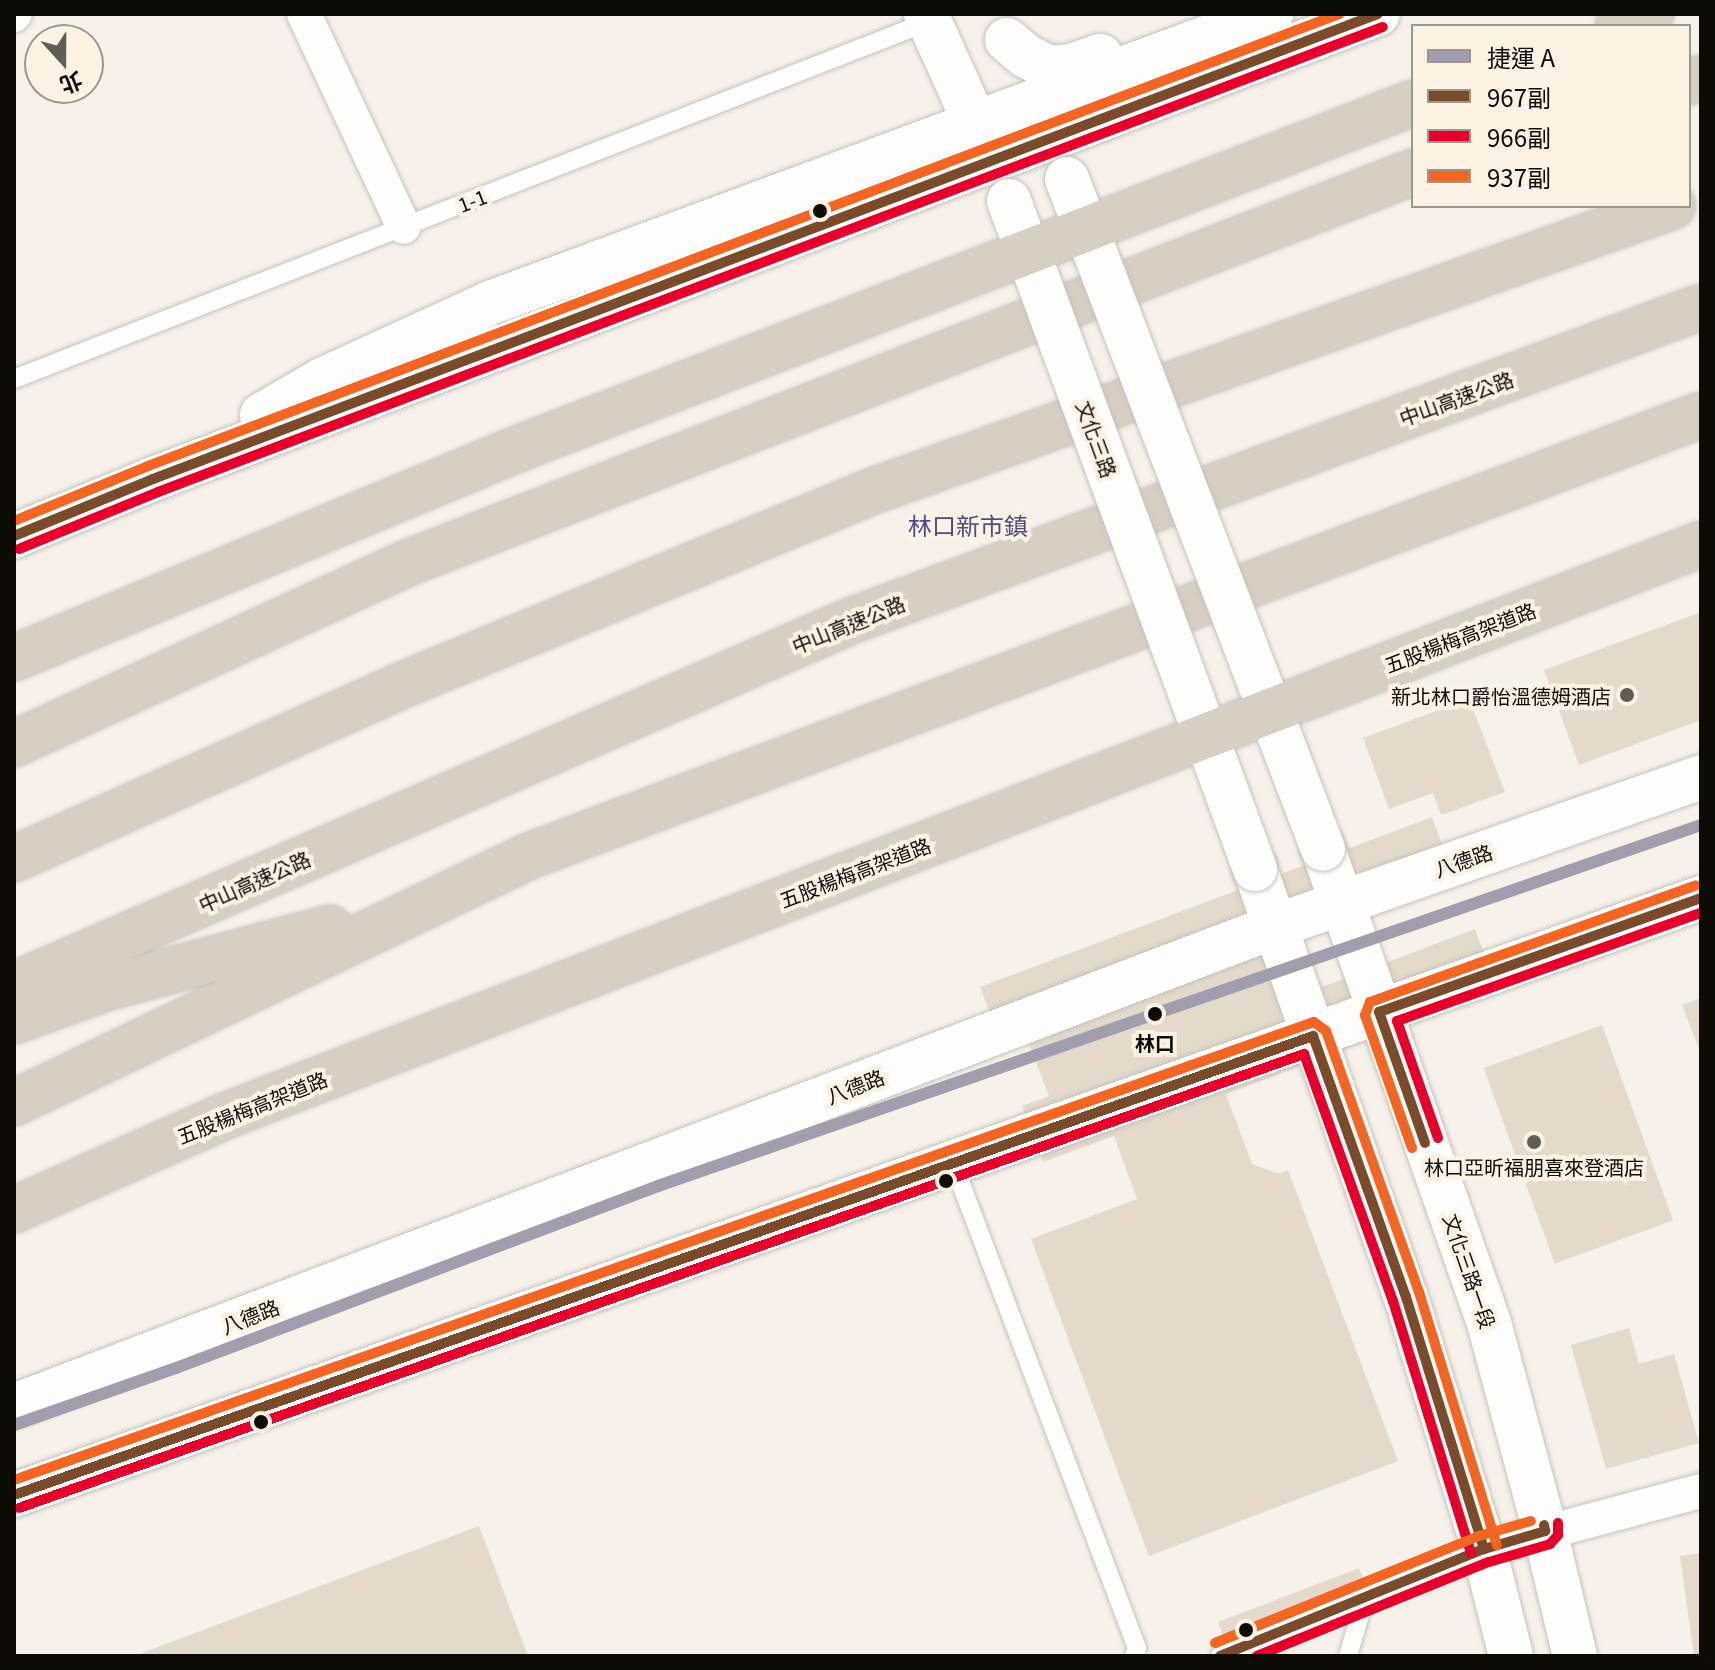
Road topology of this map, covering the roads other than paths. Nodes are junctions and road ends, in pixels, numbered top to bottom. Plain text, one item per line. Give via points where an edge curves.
1 (304, 14) edge
2 (1215, 14) edge
3 (1271, 14) edge
4 (1378, 14) edge
5 (1651, 14) edge
6 (928, 18) edge
7 (1624, 24) edge
8 (1001, 27) edge
9 (1035, 99) junction
10 (1411, 104) edge
11 (975, 121) junction
12 (1051, 139) junction
13 (1411, 173) edge
14 (1000, 181) junction
15 (1667, 208) edge
16 (404, 227) junction
17 (1701, 307) edge
18 (14, 379) edge
19 (1701, 415) edge
20 (1701, 425) edge
21 (1659, 433) junction
22 (153, 479) junction
23 (14, 536) edge
24 (1701, 544) edge
25 (14, 658) edge
26 (14, 744) edge
27 (1701, 777) edge
28 (14, 859) edge
29 (1701, 898) edge
30 (428, 902) junction
31 (1339, 903) junction
32 (1273, 927) junction
33 (14, 985) edge
34 (1379, 1012) junction
35 (14, 1021) edge
36 (1313, 1036) junction
37 (14, 1103) edge
38 (953, 1163) junction
39 (14, 1210) edge
40 (14, 1406) edge
41 (1701, 1491) edge
42 (14, 1495) edge
43 (1545, 1531) junction
44 (1484, 1549) junction
45 (1365, 1598) junction
46 (1134, 1656) edge
47 (1220, 1656) edge
48 (1348, 1656) edge
49 (1511, 1656) edge
50 (1575, 1656) edge

1 - 16 street
2 - 8 street via 1071,66 1050,68 1026,56
3 - 9 street
4 - 12 street
5 - 7 highway
6 - 11 street, 文化三路
6 - 16 lane, 1-1
8 - 9 street
9 - 11 street
9 - 12 street
10 - 25 highway, bridge via 520,448
11 - 14 street, 文化三路
11 - 22 street via 490,303 322,380
12 - 14 street
12 - 31 street, 文化三路一段, bridge via 1323,849
13 - 26 highway via 410,562
14 - 22 street
14 - 32 street, 文化三路, bridge
15 - 28 highway via 873,491 400,686
16 - 18 lane, 1-1
17 - 33 highway, 中山高速公路 via 853,620
19 - 21 highway
20 - 21 highway
21 - 30 highway via 529,856
22 - 23 street
24 - 39 highway, 五股楊梅高架道路, bridge via 225,1116
27 - 31 street, 八德路
29 - 34 street
30 - 35 highway via 105,988
30 - 37 highway
31 - 32 street, 八德路
31 - 34 street, 文化三路一段
32 - 36 street
32 - 40 street, 八德路
34 - 36 street
34 - 43 street, 文化三路一段 via 1489,1323
36 - 38 street
36 - 44 street via 1406,1297
38 - 42 street
38 - 46 lane via 1137,1648
41 - 43 street
43 - 44 street
43 - 50 street, 文化三路一段
44 - 45 lane
44 - 49 street
45 - 47 lane
45 - 48 lane

